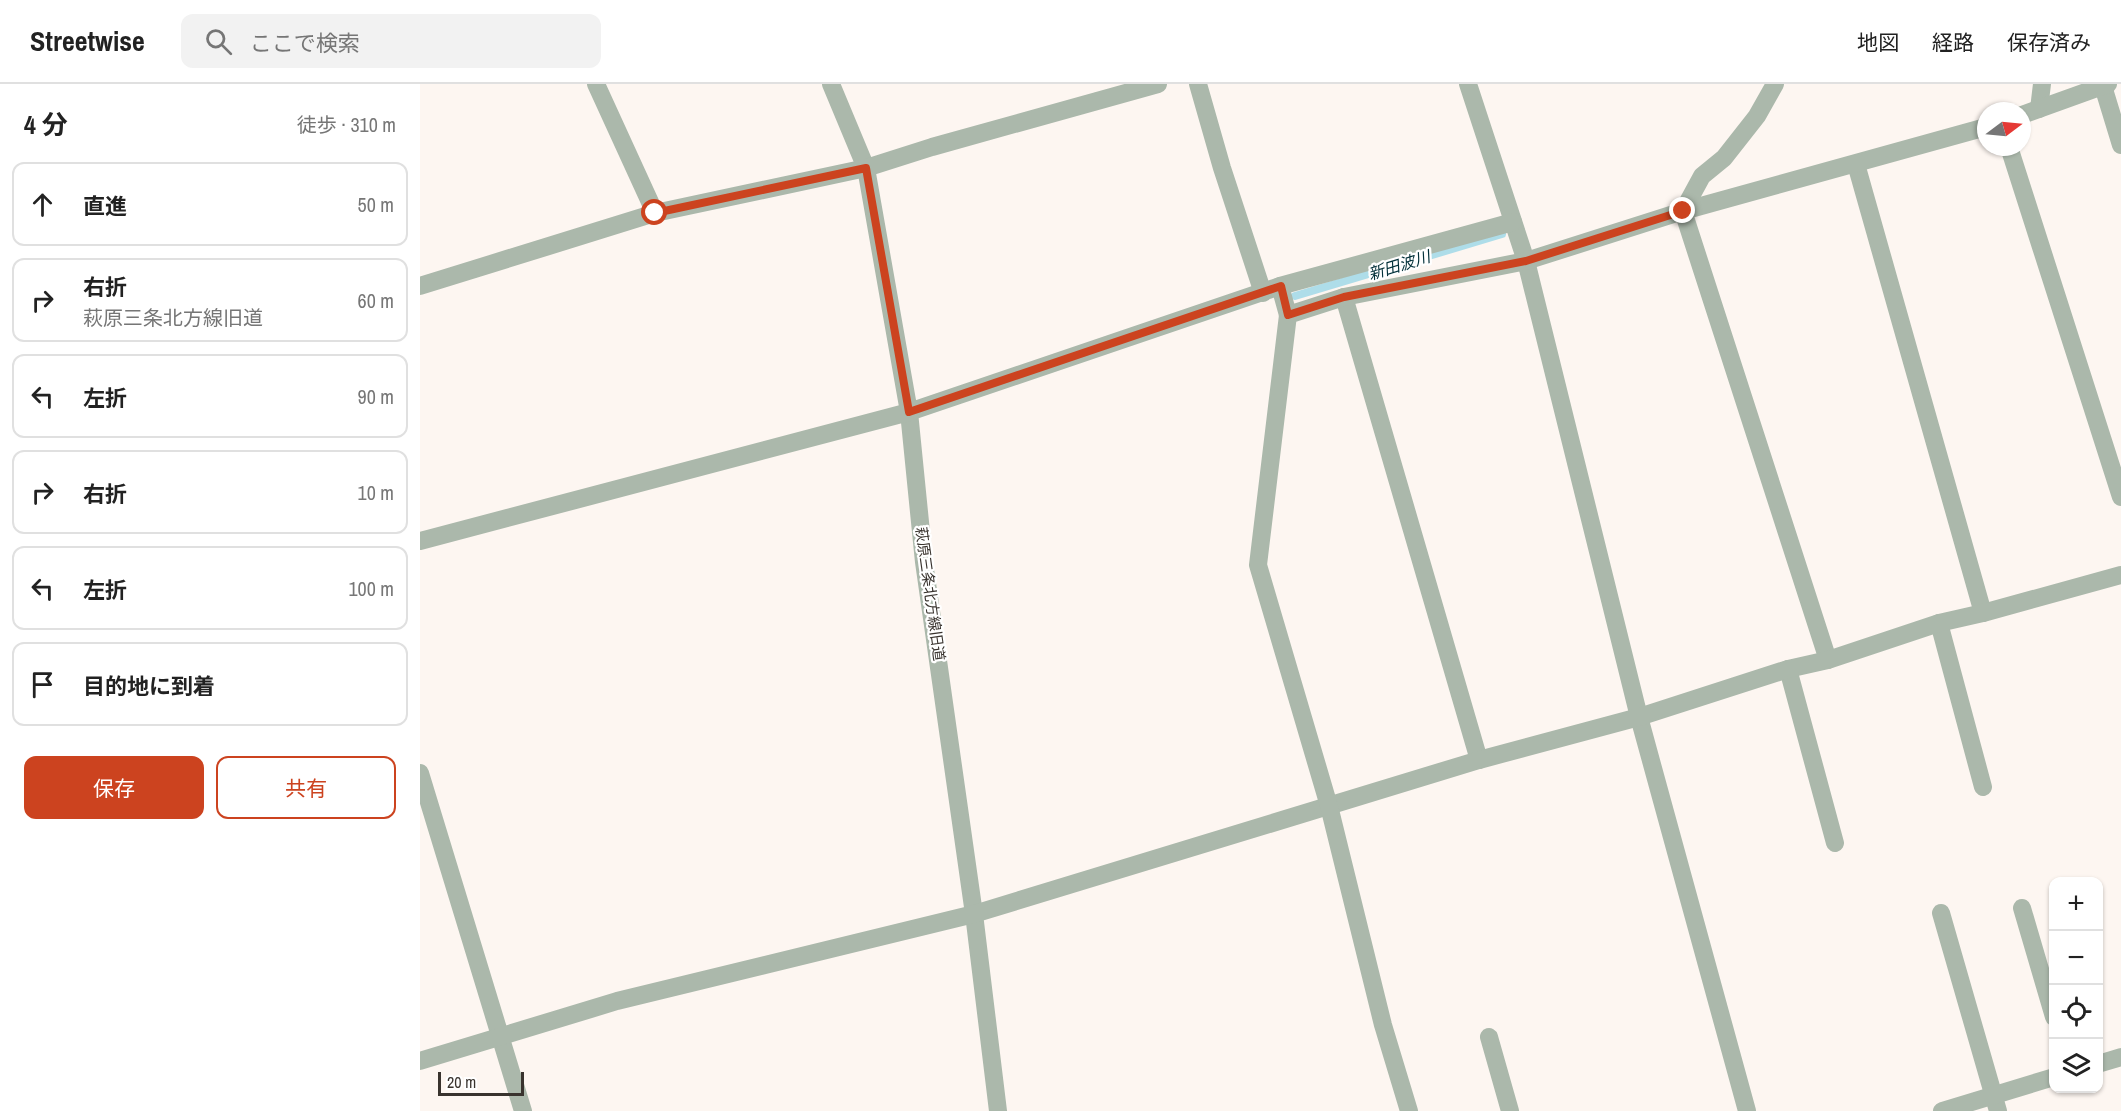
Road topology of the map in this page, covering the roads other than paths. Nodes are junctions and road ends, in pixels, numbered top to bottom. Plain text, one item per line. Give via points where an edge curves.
1 (596, 84) edge
2 (831, 84) edge
3 (1158, 84) edge
4 (1198, 84) edge
5 (1468, 84) edge
6 (1775, 84) edge
7 (2042, 84) edge
8 (2105, 85) edge
9 (2031, 110) edge
10 (2031, 112) edge
11 (1977, 130) edge
12 (2121, 146) edge
13 (2012, 156) edge
14 (1856, 164) junction
15 (866, 168) junction
16 (1683, 211) junction
17 (655, 213) junction
18 (1513, 222) junction
19 (1526, 261) junction
20 (420, 286) edge
21 (1281, 286) junction
22 (1263, 293) junction
23 (1344, 297) junction
24 (1288, 315) junction
25 (909, 412) junction
26 (2121, 497) edge
27 (420, 541) edge
28 (2121, 574) edge
29 (1983, 613) junction
30 (1939, 622) junction
31 (1828, 660) junction
32 (1788, 669) junction
33 (1639, 717) junction
34 (1479, 760) junction
35 (420, 773) edge
36 (1983, 787) dead end
37 (1329, 806) junction
38 (1836, 843) dead end
39 (2022, 908) dead end
40 (1941, 913) dead end
41 (974, 914) junction
42 (2049, 1000) edge
43 (501, 1037) junction
44 (1489, 1037) dead end
45 (2121, 1057) edge
46 (420, 1061) edge
47 (2103, 1062) edge
48 (2049, 1079) edge
49 (1996, 1103) edge
50 (523, 1111) edge
51 (998, 1111) edge
52 (1409, 1111) edge
53 (1510, 1111) edge
54 (1747, 1111) edge
55 (1942, 1111) edge

1 - 17 street
2 - 15 street, 萩原三条北方線旧道
3 - 15 street
4 - 22 street
5 - 18 street
6 - 16 street via 1757,116 1724,158 1702,176
7 - 9 street
8 - 10 street
8 - 12 street
11 - 14 street
13 - 26 street
14 - 16 street
14 - 29 street
15 - 17 street
15 - 25 street, 萩原三条北方線旧道
16 - 19 street
16 - 31 street
17 - 20 street
18 - 19 street
18 - 21 street
19 - 23 street
19 - 33 street
21 - 22 street
21 - 24 street
22 - 25 street
23 - 24 street
23 - 34 street
24 - 37 street via 1258,565
25 - 27 street
25 - 41 street, 萩原三条北方線旧道 via 924,562
28 - 29 street
29 - 30 street
30 - 31 street
30 - 36 street
31 - 32 street
32 - 33 street
32 - 38 street
33 - 34 street
33 - 54 street
34 - 37 street
35 - 43 street
37 - 41 street
37 - 52 street via 1383,1025
39 - 42 street
40 - 49 street
41 - 43 street via 617,1001
41 - 51 street, 萩原三条北方線旧道
43 - 46 street
43 - 50 street
44 - 53 street
45 - 47 street
48 - 49 street
49 - 55 street

